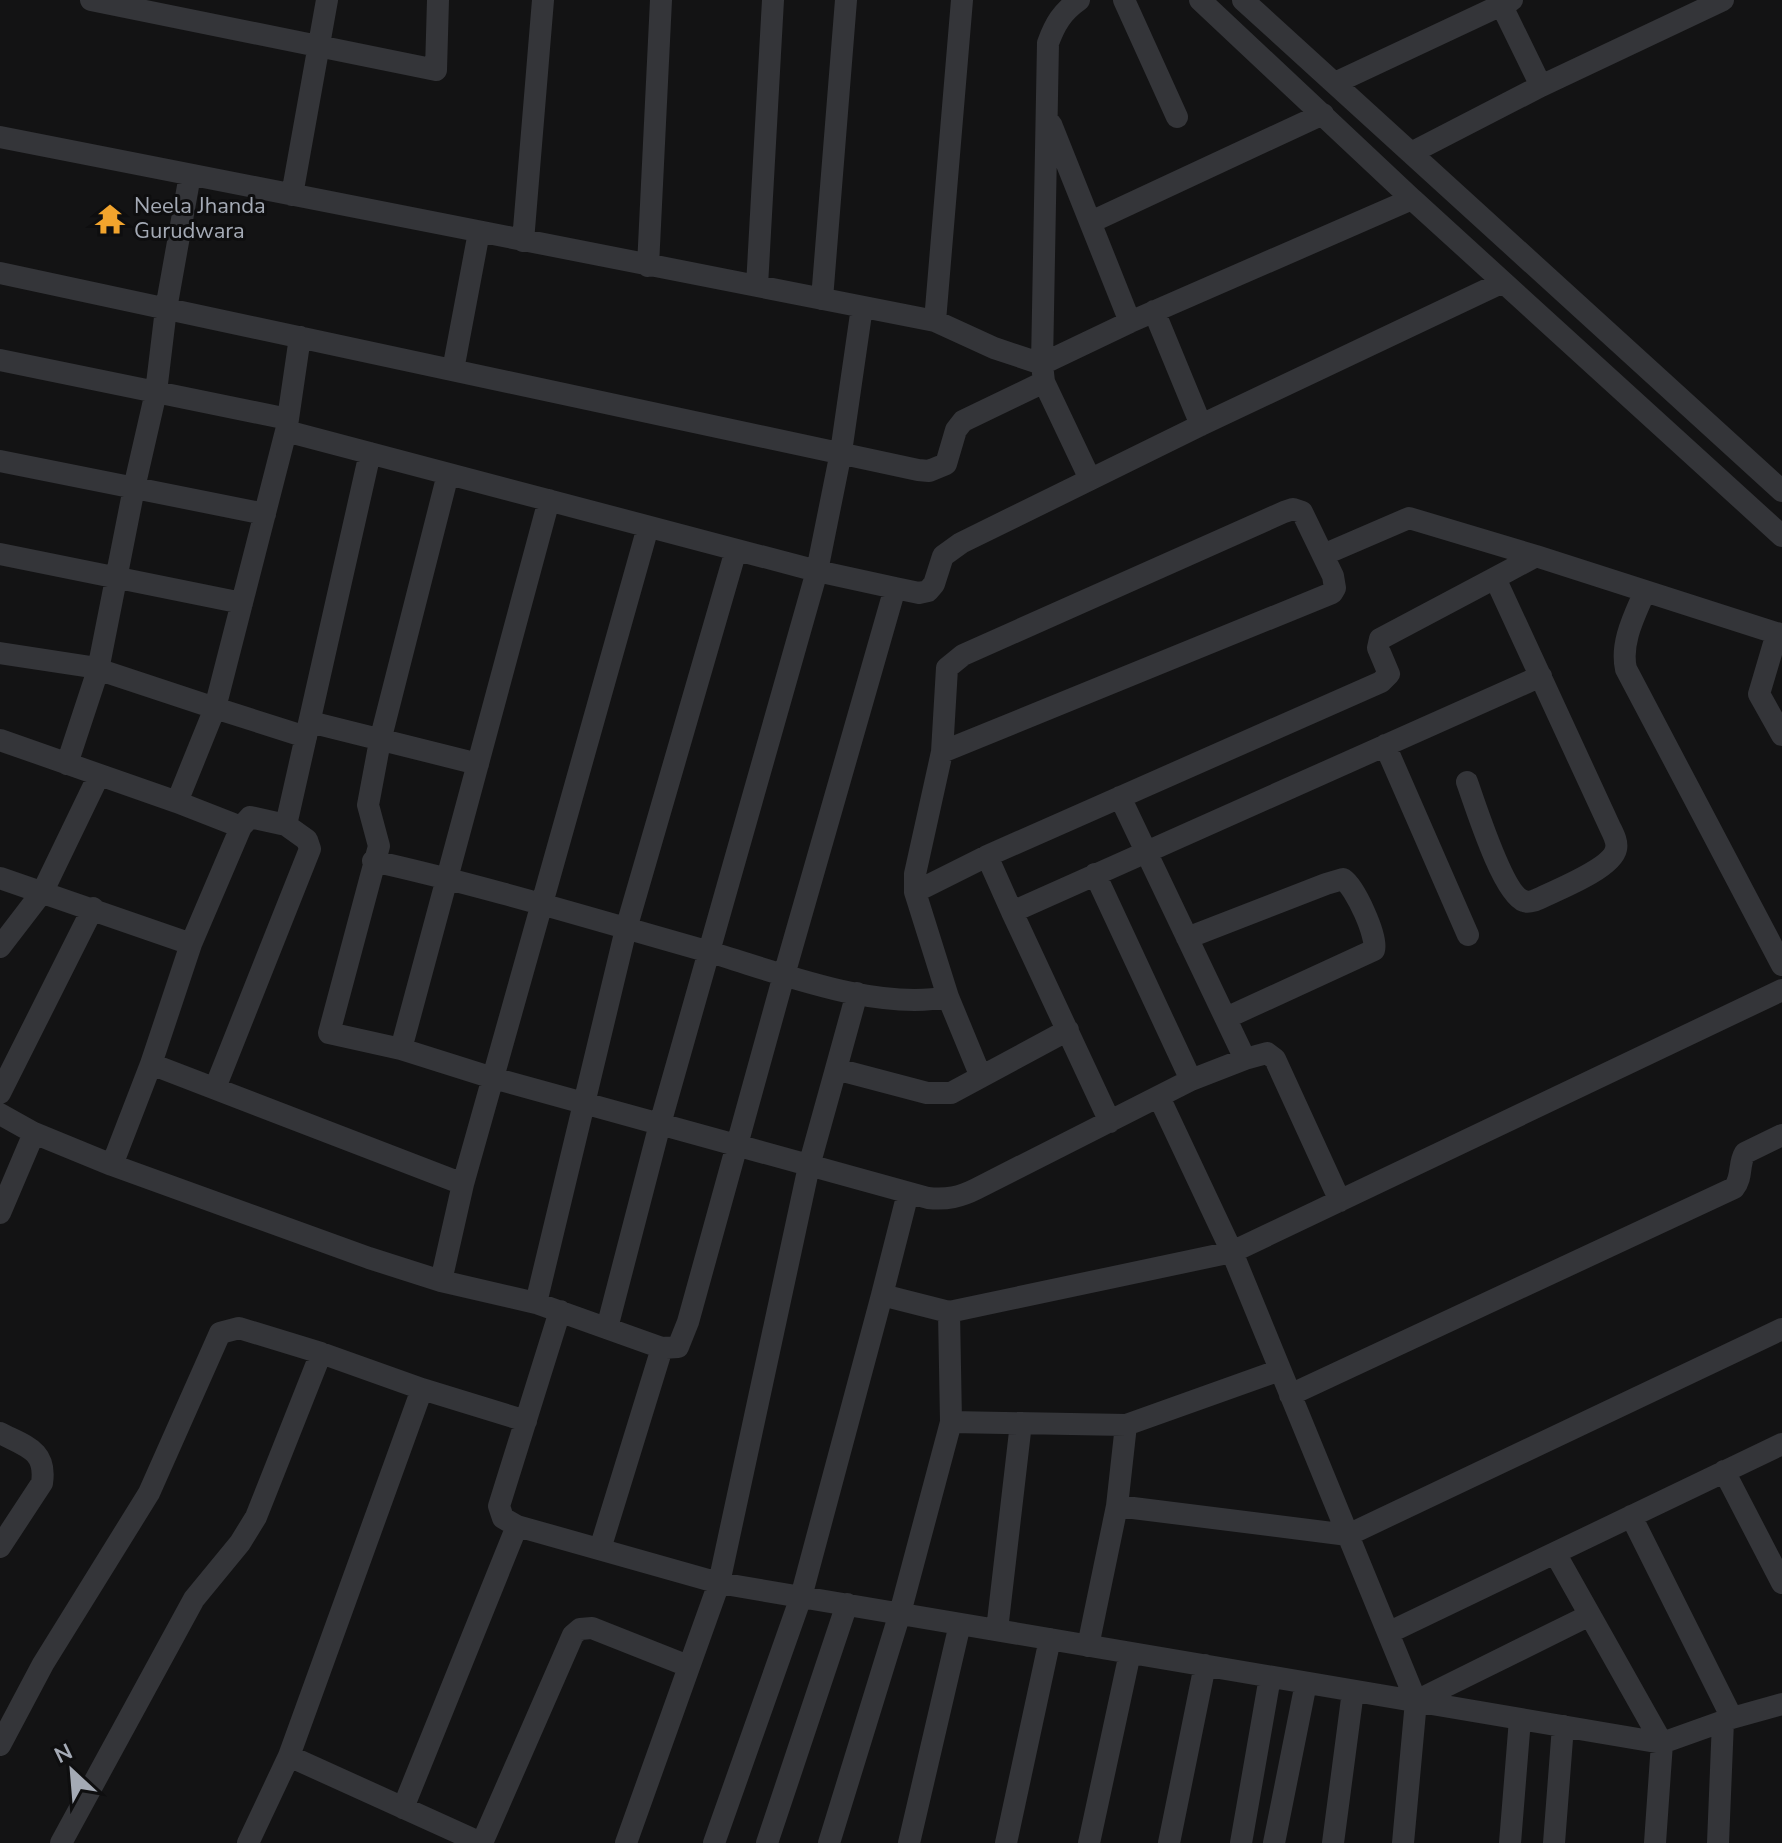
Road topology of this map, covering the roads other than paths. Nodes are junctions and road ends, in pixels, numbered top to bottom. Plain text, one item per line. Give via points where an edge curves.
1 (91, 0) edge
2 (327, 0) edge
3 (438, 0) edge
4 (543, 0) edge
5 (661, 0) edge
6 (773, 0) edge
7 (846, 0) edge
8 (962, 0) edge
9 (1079, 0) edge
10 (1124, 0) edge
11 (1200, 0) edge
12 (1723, 0) edge
13 (1504, 2) edge
14 (1244, 11) edge
15 (320, 47) junction
16 (1335, 83) junction
17 (1541, 86) junction
18 (1323, 114) junction
19 (1048, 116) junction
20 (1177, 117) dead end
21 (0, 137) edge
22 (1411, 153) junction
23 (190, 175) junction
24 (292, 195) junction
25 (1456, 197) junction
26 (1412, 199) junction
27 (1435, 219) junction
28 (1091, 222) junction
29 (479, 232) junction
30 (523, 241) junction
31 (648, 266) junction
32 (0, 273) edge
33 (1503, 282) junction
34 (757, 286) junction
35 (822, 299) junction
36 (862, 307) junction
37 (166, 309) junction
38 (1154, 311) junction
39 (935, 321) junction
40 (1130, 322) junction
41 (300, 337) junction
42 (0, 360) edge
43 (453, 370) junction
44 (1043, 373) junction
45 (156, 392) junction
46 (287, 425) junction
47 (1201, 425) junction
48 (841, 452) junction
49 (370, 453) junction
50 (0, 461) edge
51 (448, 474) junction
52 (1090, 479) junction
53 (134, 488) junction
54 (1782, 491) edge
55 (549, 500) junction
56 (265, 514) junction
57 (648, 527) junction
58 (1782, 536) edge
59 (736, 550) junction
60 (0, 554) edge
61 (1323, 555) junction
62 (1536, 556) junction
63 (817, 571) junction
64 (117, 578) junction
65 (1495, 578) junction
66 (895, 588) junction
67 (1645, 591) junction
68 (242, 603) junction
69 (1780, 634) edge
70 (0, 653) edge
71 (98, 670) junction
72 (1541, 676) junction
73 (215, 708) junction
74 (308, 729) junction
75 (1782, 735) edge
76 (0, 740) edge
77 (380, 741) junction
78 (1385, 745) junction
79 (942, 752) junction
80 (67, 764) junction
81 (478, 764) junction
82 (99, 775) junction
83 (1467, 782) dead end
84 (1120, 797) junction
85 (177, 802) junction
86 (286, 825) junction
87 (241, 827) junction
88 (1146, 851) junction
89 (987, 856) junction
90 (373, 861) junction
91 (1095, 874) junction
92 (447, 877) junction
93 (0, 878) edge
94 (43, 891) junction
95 (915, 892) junction
96 (541, 906) junction
97 (93, 908) junction
98 (1012, 912) junction
99 (626, 929) junction
100 (1468, 935) dead end
101 (1187, 938) junction
102 (191, 944) junction
103 (0, 947) edge
104 (709, 952) junction
105 (1782, 965) edge
106 (784, 975) junction
107 (1782, 990) edge
108 (857, 993) junction
109 (948, 997) junction
110 (1226, 1018) junction
111 (1068, 1030) junction
112 (401, 1049) junction
113 (1245, 1059) junction
114 (151, 1064) junction
115 (836, 1069) junction
116 (981, 1077) junction
117 (493, 1078) junction
118 (1191, 1080) junction
119 (215, 1088) junction
120 (0, 1093) edge
121 (1159, 1097) junction
122 (585, 1104) junction
123 (0, 1114) edge
124 (1110, 1122) junction
125 (660, 1124) junction
126 (34, 1133) junction
127 (1782, 1135) edge
128 (738, 1146) junction
129 (112, 1165) junction
130 (809, 1166) junction
131 (463, 1184) junction
132 (908, 1193) junction
133 (1340, 1201) junction
134 (0, 1213) edge
135 (1232, 1252) junction
136 (441, 1281) junction
137 (882, 1295) junction
138 (536, 1303) junction
139 (560, 1311) junction
140 (949, 1312) junction
141 (607, 1328) junction
142 (1782, 1329) edge
143 (662, 1348) junction
144 (321, 1353) junction
145 (1280, 1370) junction
146 (422, 1389) junction
147 (1290, 1395) junction
148 (526, 1421) junction
149 (951, 1422) junction
150 (1021, 1423) junction
151 (1126, 1425) junction
152 (0, 1433) edge
153 (1782, 1444) edge
154 (1724, 1471) junction
155 (1117, 1506) junction
156 (1631, 1516) junction
157 (517, 1526) junction
158 (1348, 1535) junction
159 (0, 1547) edge
160 (600, 1549) junction
161 (1555, 1553) junction
162 (719, 1583) junction
163 (1782, 1583) edge
164 (801, 1597) junction
165 (847, 1604) junction
166 (900, 1613) junction
167 (1590, 1615) junction
168 (960, 1624) junction
169 (997, 1630) junction
170 (1388, 1633) junction
171 (1050, 1639) junction
172 (1088, 1646) junction
173 (1130, 1653) junction
174 (1205, 1665) junction
175 (688, 1666) junction
176 (1270, 1677) junction
177 (1306, 1683) junction
178 (1353, 1691) junction
179 (1416, 1701) junction
180 (1782, 1704) edge
181 (1520, 1719) junction
182 (1728, 1719) junction
183 (1563, 1726) junction
184 (1662, 1743) junction
185 (0, 1745) edge
186 (289, 1756) junction
187 (403, 1808) junction
188 (61, 1843) edge
189 (248, 1843) edge
190 (482, 1843) edge
191 (626, 1843) edge
192 (714, 1843) edge
193 (767, 1843) edge
194 (829, 1843) edge
195 (909, 1843) edge
196 (1006, 1843) edge
197 (1089, 1843) edge
198 (1169, 1843) edge
199 (1241, 1843) edge
200 (1274, 1843) edge
201 (1333, 1843) edge
202 (1403, 1843) edge
203 (1510, 1843) edge
204 (1554, 1843) edge
205 (1655, 1843) edge
206 (1718, 1843) edge

1 - 15 street
2 - 15 street
3 - 15 street via 436,70
4 - 30 street
5 - 31 street
6 - 34 street
7 - 35 street
8 - 39 street
9 - 19 street via 1055,23 1048,43
10 - 20 street
11 - 14 street
12 - 17 street
13 - 16 street
13 - 17 street
14 - 16 street
14 - 18 street
15 - 24 street
16 - 22 street
17 - 22 street
18 - 26 street
18 - 28 street
19 - 28 street
19 - 44 street
21 - 23 street
22 - 25 street
23 - 24 street
23 - 37 street
24 - 29 street
25 - 27 street
25 - 54 street
26 - 27 street
26 - 38 street
27 - 33 street
28 - 40 street
29 - 30 street
29 - 43 street
30 - 31 street
31 - 34 street
32 - 37 street
33 - 47 street
33 - 58 street
34 - 35 street
35 - 36 street
36 - 39 street
36 - 48 street
37 - 41 street
37 - 45 street
38 - 40 street
38 - 47 street
39 - 44 street
40 - 44 street
41 - 43 street
41 - 46 street
42 - 45 street
43 - 48 street
44 - 48 street via 963,421 946,464 929,471
44 - 52 street
45 - 46 street
45 - 53 street
46 - 49 street
46 - 56 street
47 - 52 street
48 - 63 street
49 - 51 street
49 - 74 street
50 - 53 street
51 - 55 street
51 - 77 street
52 - 66 street via 954,547 943,556 928,591
53 - 56 street
53 - 64 street
55 - 57 street
55 - 81 street
56 - 68 street
57 - 59 street
57 - 96 street
59 - 63 street
59 - 99 street
60 - 64 street
61 - 62 street via 1409,518
61 - 79 street via 1335,584 1332,593
61 - 79 street via 1302,512 1288,510 963,655 947,668
62 - 65 street
62 - 67 street
63 - 66 street
63 - 104 street
64 - 68 street
64 - 71 street
65 - 72 street
65 - 84 street via 1380,639 1386,679
66 - 106 street
67 - 69 street
67 - 105 street via 1628,632 1626,669
68 - 73 street
69 - 75 street via 1759,694
70 - 71 street
71 - 73 street
71 - 80 street
72 - 78 street
72 - 83 street via 1609,825 1615,854 1536,900 1521,901 1502,876
73 - 74 street
73 - 85 street
74 - 77 street
74 - 86 street
76 - 80 street
77 - 81 street
77 - 90 street via 368,805 379,840
78 - 88 street
78 - 100 street
79 - 95 street
80 - 82 street
81 - 92 street
82 - 85 street
82 - 94 street
84 - 88 street
84 - 89 street
85 - 87 street
86 - 87 street via 250,817
86 - 119 street via 307,840 310,849
87 - 102 street
88 - 91 street
88 - 101 street
89 - 95 street
89 - 98 street
90 - 92 street
90 - 112 street via 329,1033
91 - 98 street
91 - 118 street
92 - 96 street
92 - 112 street
93 - 94 street
94 - 97 street
94 - 103 street
95 - 109 street
96 - 99 street
96 - 117 street
97 - 102 street
97 - 120 street
98 - 111 street
99 - 104 street
99 - 122 street
101 - 110 street
101 - 110 street via 1343,879 1353,890 1374,937 1374,950
102 - 114 street
104 - 106 street
104 - 125 street
106 - 108 street
106 - 128 street
107 - 133 street
108 - 109 street via 915,1002
108 - 115 street
109 - 116 street
110 - 113 street
111 - 116 street
111 - 124 street
112 - 117 street
113 - 118 street
113 - 133 street via 1267,1053 1275,1059
114 - 119 street
114 - 129 street
115 - 116 street via 940,1094
115 - 130 street
117 - 122 street
117 - 131 street
118 - 121 street
119 - 131 street
121 - 124 street
121 - 135 street
122 - 125 street
122 - 138 street
123 - 126 street
124 - 132 street via 958,1197
125 - 128 street
125 - 141 street
126 - 129 street
126 - 134 street
127 - 147 street via 1743,1155 1734,1188
128 - 130 street
128 - 143 street via 682,1343
129 - 136 street
130 - 132 street
130 - 162 street
131 - 136 street
132 - 137 street
133 - 135 street
135 - 140 street
135 - 145 street
136 - 138 street
137 - 140 street
137 - 164 street
138 - 139 street
139 - 141 street
139 - 148 street
140 - 149 street
141 - 143 street
142 - 158 street
143 - 160 street
144 - 146 street
144 - 185 street via 239,1328 217,1336 149,1493 43,1664
144 - 188 street via 256,1517 194,1599
145 - 147 street
145 - 151 street
146 - 148 street
146 - 186 street
147 - 158 street
148 - 157 street via 499,1506 503,1518
149 - 150 street
149 - 166 street
150 - 151 street
150 - 169 street
151 - 155 street
152 - 159 street via 37,1453 44,1470 42,1483
153 - 154 street
154 - 156 street
154 - 163 street
155 - 158 street
155 - 172 street
156 - 161 street
156 - 182 street
157 - 160 street
157 - 187 street
158 - 170 street
160 - 162 street
161 - 167 street
161 - 170 street
162 - 164 street
162 - 175 street
164 - 165 street
164 - 192 street
165 - 166 street
165 - 193 street
166 - 168 street
166 - 194 street
167 - 179 street
167 - 184 street
168 - 169 street
168 - 195 street
169 - 171 street
170 - 179 street
171 - 172 street
171 - 196 street
172 - 173 street
173 - 174 street
173 - 197 street
174 - 176 street
174 - 198 street
175 - 190 street via 592,1628 573,1635
175 - 191 street
176 - 177 street
176 - 199 street
177 - 178 street
177 - 200 street
178 - 179 street
178 - 201 street
179 - 181 street
179 - 202 street
180 - 182 street
181 - 183 street
181 - 203 street
182 - 184 street
182 - 206 street
183 - 184 street
183 - 204 street
184 - 205 street
186 - 187 street
186 - 189 street
187 - 190 street

